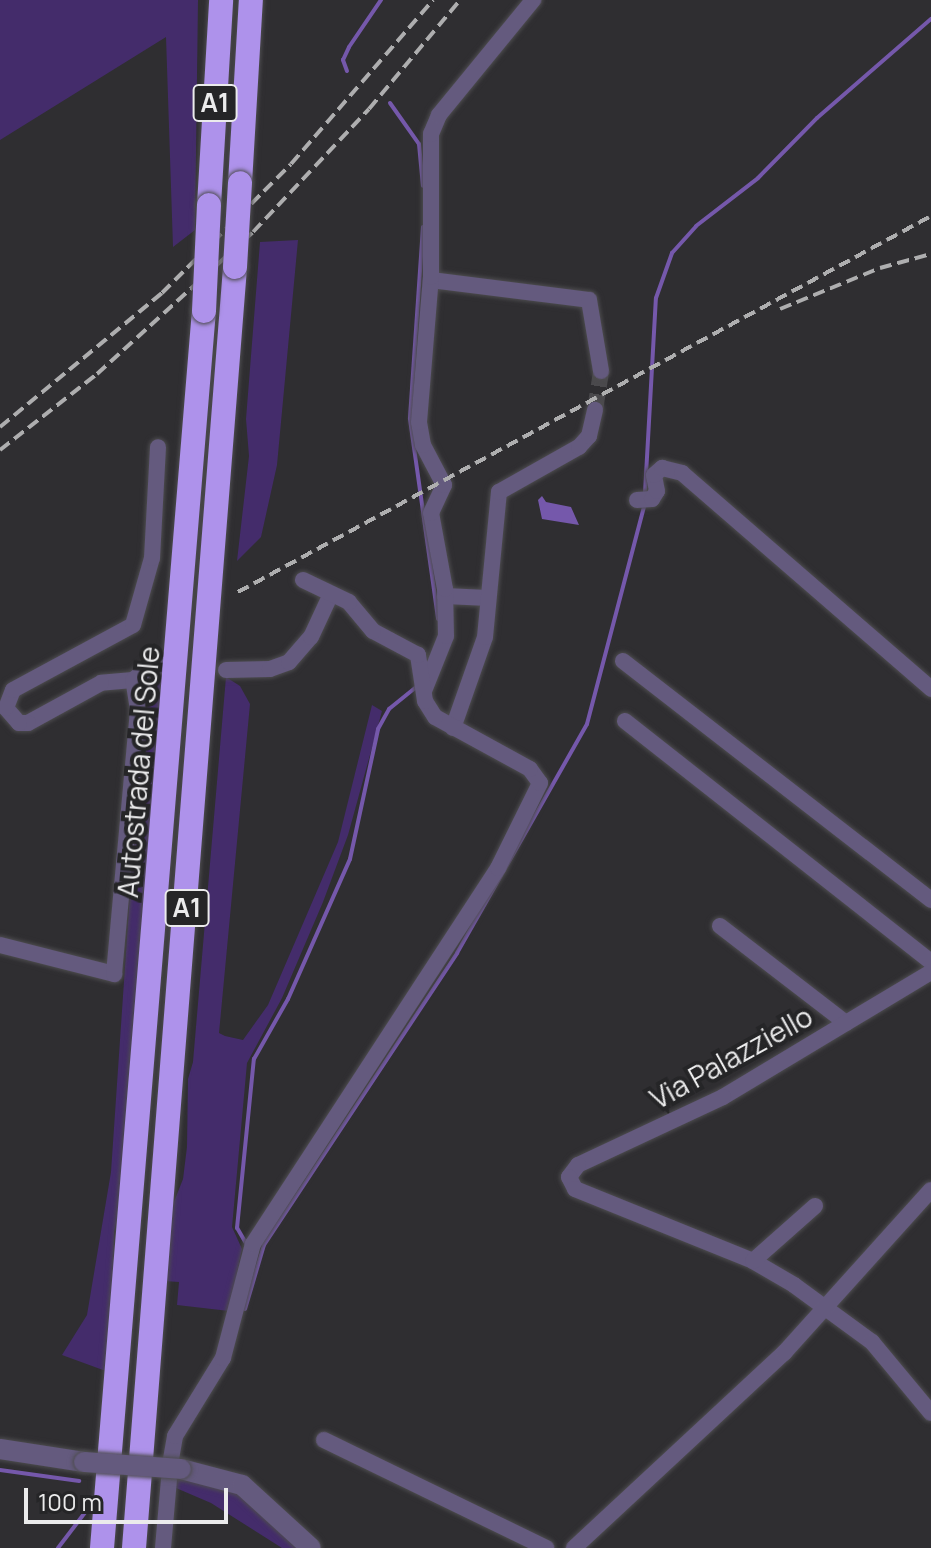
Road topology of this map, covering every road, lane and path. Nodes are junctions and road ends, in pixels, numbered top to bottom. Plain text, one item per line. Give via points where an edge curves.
1 (221, 0) edge
2 (251, 0) edge
3 (533, 0) edge
4 (431, 280) junction
5 (601, 371) tunnel mouth
6 (595, 410) tunnel mouth
7 (158, 447) dead end
8 (645, 500) dead end
9 (303, 580) dead end
10 (331, 594) junction
11 (445, 596) junction
12 (488, 598) junction
13 (623, 661) dead end
14 (164, 665) dead end
15 (226, 670) dead end
16 (133, 680) junction
17 (424, 685) junction
18 (931, 689) edge
19 (625, 721) dead end
20 (453, 728) junction
21 (931, 900) edge
22 (720, 926) dead end
23 (0, 945) edge
24 (931, 962) edge
25 (931, 972) edge
26 (846, 1023) junction
27 (931, 1190) edge
28 (815, 1206) dead end
29 (753, 1261) junction
30 (823, 1305) junction
31 (931, 1413) edge
32 (324, 1440) dead end
33 (0, 1449) edge
34 (174, 1469) junction
35 (102, 1548) edge
36 (134, 1548) edge
37 (163, 1548) edge
38 (311, 1548) edge
39 (546, 1548) edge
40 (574, 1548) edge

1 - 35 highway, Autostrada del Sole / A1, bridge via 204,311
2 - 36 highway, A1, bridge via 235,267
3 - 4 street via 439,115 431,134
4 - 5 street via 589,300
4 - 11 street via 419,422 423,445 444,485 431,513
6 - 12 street via 589,436 579,447 499,492
7 - 16 street via 152,558 133,625 13,690 6,708 19,723 28,723 101,683
8 - 18 street via 657,491 654,475 662,468 682,473
9 - 10 street
10 - 15 street via 311,637 289,662 270,669
10 - 17 street via 349,602 373,631 418,655
11 - 12 street
11 - 17 street via 446,636
12 - 20 street via 479,659
13 - 21 street
14 - 16 street via 150,666
16 - 23 street via 138,710 114,974
17 - 20 street via 435,717
19 - 24 street
20 - 34 street via 538,775 538,792 450,946 251,1249 223,1358 175,1436
22 - 26 street
25 - 26 street, Via Palazziello
26 - 29 street, Via Palazziello via 723,1097 578,1165 569,1177 575,1189
27 - 30 street
28 - 29 street
29 - 30 street
30 - 31 street via 872,1342
30 - 40 street via 784,1353
32 - 39 street
33 - 34 street, bridge
34 - 37 street
34 - 38 street via 242,1485

